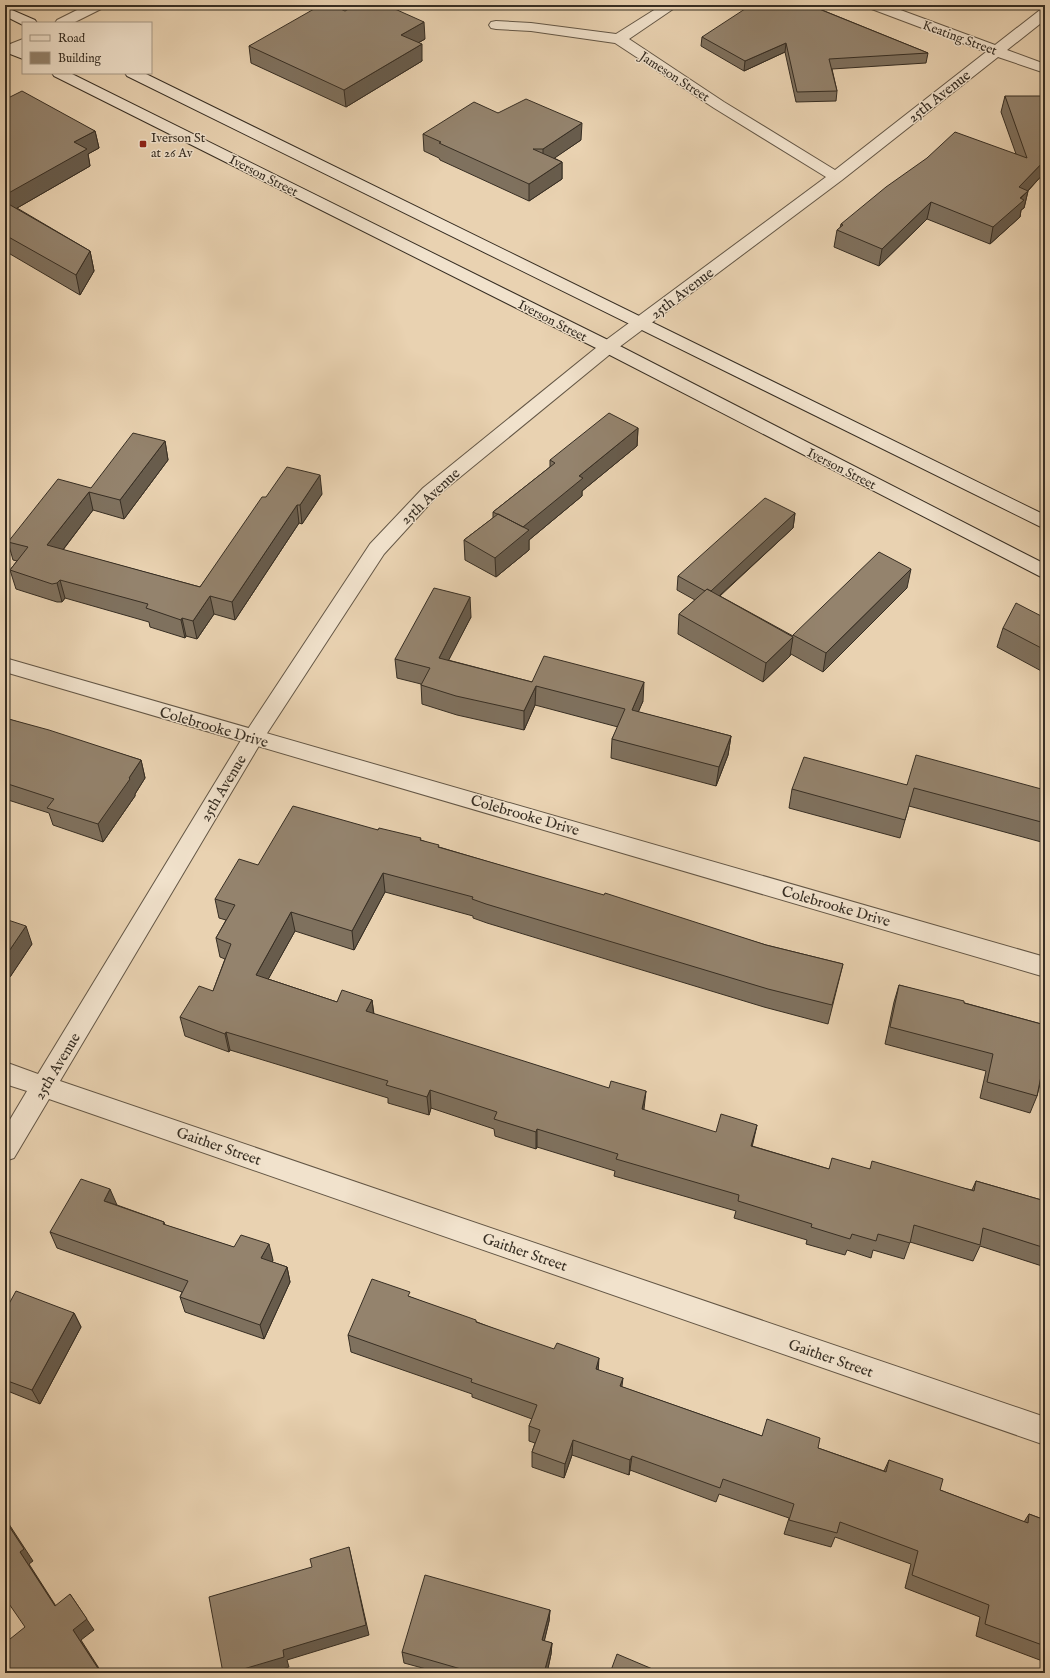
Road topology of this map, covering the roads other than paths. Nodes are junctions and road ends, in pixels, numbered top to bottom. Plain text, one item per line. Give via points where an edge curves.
1 (98, 5) edge
2 (672, 5) edge
3 (874, 5) edge
4 (5, 11) edge
5 (1045, 13) edge
6 (28, 22) edge
7 (64, 22) edge
8 (496, 25) dead end
9 (619, 39) junction
10 (997, 50) junction
11 (1045, 69) edge
12 (61, 74) edge
13 (134, 74) edge
14 (836, 177) junction
15 (640, 324) junction
16 (608, 348) junction
17 (1045, 523) edge
18 (1045, 572) edge
19 (5, 665) edge
20 (253, 738) junction
21 (1045, 967) edge
22 (5, 1073) edge
23 (45, 1086) junction
24 (5, 1150) edge
25 (1045, 1431) edge

1 - 7 street
2 - 9 street
3 - 10 street, Keating Street
4 - 6 street
5 - 10 street, 25th Avenue
8 - 9 street, Jameson Street
9 - 14 street, Jameson Street via 719,105
10 - 11 street, Keating Street
10 - 14 street, 25th Avenue
12 - 16 street, Iverson Street
13 - 15 street
14 - 15 street, 25th Avenue
15 - 16 street, 25th Avenue
15 - 17 street
16 - 18 street, Iverson Street
16 - 20 street, 25th Avenue via 430,492 398,525 377,549
19 - 20 street, Colebrooke Drive
20 - 21 street, Colebrooke Drive
20 - 23 street, 25th Avenue
22 - 23 street, Gaither Street
23 - 24 street, 25th Avenue
23 - 25 street, Gaither Street

